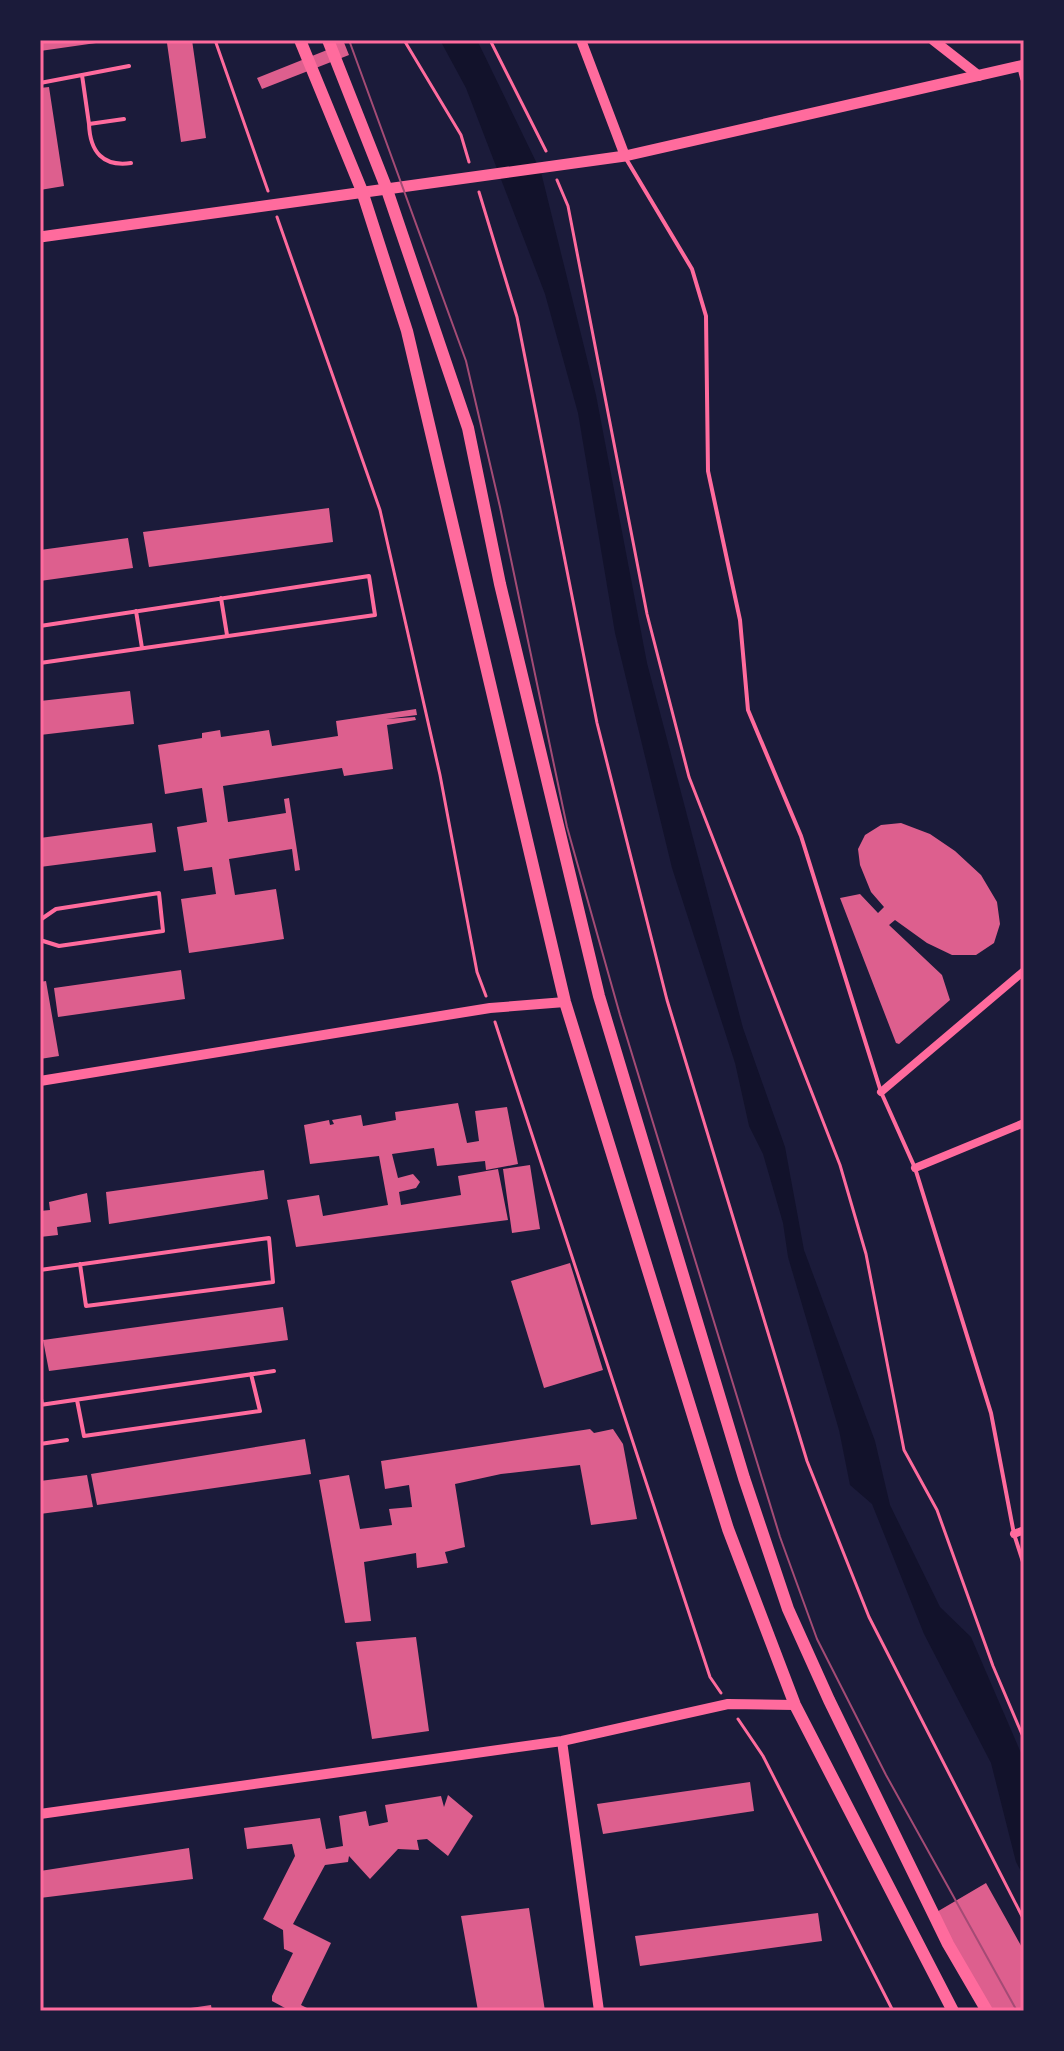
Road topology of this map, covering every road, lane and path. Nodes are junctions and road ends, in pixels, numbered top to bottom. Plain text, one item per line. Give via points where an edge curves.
1 (215, 40) edge
2 (300, 40) edge
3 (328, 40) edge
4 (404, 40) edge
5 (490, 40) edge
6 (581, 40) edge
7 (933, 40) edge
8 (129, 66) dead end
9 (1023, 70) edge
10 (82, 75) junction
11 (979, 76) junction
12 (40, 83) edge
13 (124, 119) dead end
14 (89, 124) junction
15 (625, 156) junction
16 (548, 157) dead end
17 (131, 163) dead end
18 (471, 165) dead end
19 (553, 170) dead end
20 (475, 180) dead end
21 (386, 187) junction
22 (362, 191) junction
23 (272, 204) junction
24 (40, 237) edge
25 (221, 598) junction
26 (136, 611) junction
27 (40, 626) edge
28 (227, 636) junction
29 (142, 648) junction
30 (40, 663) edge
31 (40, 920) edge
32 (40, 940) edge
33 (1024, 971) edge
34 (565, 1002) junction
35 (490, 1008) junction
36 (40, 1081) edge
37 (881, 1092) junction
38 (1024, 1123) edge
39 (915, 1168) junction
40 (80, 1264) junction
41 (40, 1270) edge
42 (274, 1371) dead end
43 (251, 1374) junction
44 (40, 1392) edge
45 (77, 1400) junction
46 (41, 1405) edge
47 (67, 1440) dead end
48 (40, 1444) edge
49 (1024, 1530) edge
50 (1014, 1534) junction
51 (1024, 1565) edge
52 (728, 1704) junction
53 (795, 1705) junction
54 (1024, 1739) edge
55 (562, 1741) junction
56 (40, 1814) edge
57 (1024, 1920) edge
58 (599, 2011) edge
59 (893, 2011) edge
60 (953, 2011) edge
61 (987, 2011) edge

1 - 23 path
2 - 22 main road
3 - 21 main road
4 - 18 path via 461,135
5 - 16 path
6 - 15 street
7 - 11 street
8 - 10 lane
9 - 11 main road
10 - 12 lane
10 - 14 lane
11 - 15 main road
13 - 14 lane
14 - 17 lane via 92,147 102,160
15 - 21 main road
15 - 37 lane via 692,269 706,316 708,471 740,620 748,710 801,836
19 - 54 path via 568,206 647,614 689,777 840,1165 866,1254 904,1450 937,1510
20 - 57 path via 517,317 597,723 663,984 807,1461 869,1617
21 - 22 main road
21 - 61 main road via 468,428 503,598 599,996 749,1493 788,1609 829,1700 948,1944
22 - 23 main road
22 - 34 main road via 407,331
23 - 24 main road
23 - 35 path via 380,510 440,775 477,972
25 - 26 lane
25 - 28 lane
25 - 28 lane via 369,576 375,615
26 - 27 lane
26 - 29 lane
28 - 29 lane
29 - 30 lane
31 - 32 lane via 56,909 159,893 163,931 59,946
33 - 37 street
34 - 35 street
34 - 53 main road via 728,1529
35 - 36 street
35 - 52 path via 710,1677
37 - 39 lane
38 - 39 street
39 - 50 lane via 991,1413
40 - 40 lane via 269,1238 273,1282 86,1306
40 - 41 lane
42 - 43 lane
43 - 45 lane
43 - 45 lane via 260,1411 84,1436
44 - 46 lane
45 - 46 lane
47 - 48 lane
49 - 50 street
50 - 51 lane
52 - 53 street
52 - 55 street
52 - 59 path via 763,1756
53 - 60 main road
55 - 56 street
55 - 58 street

